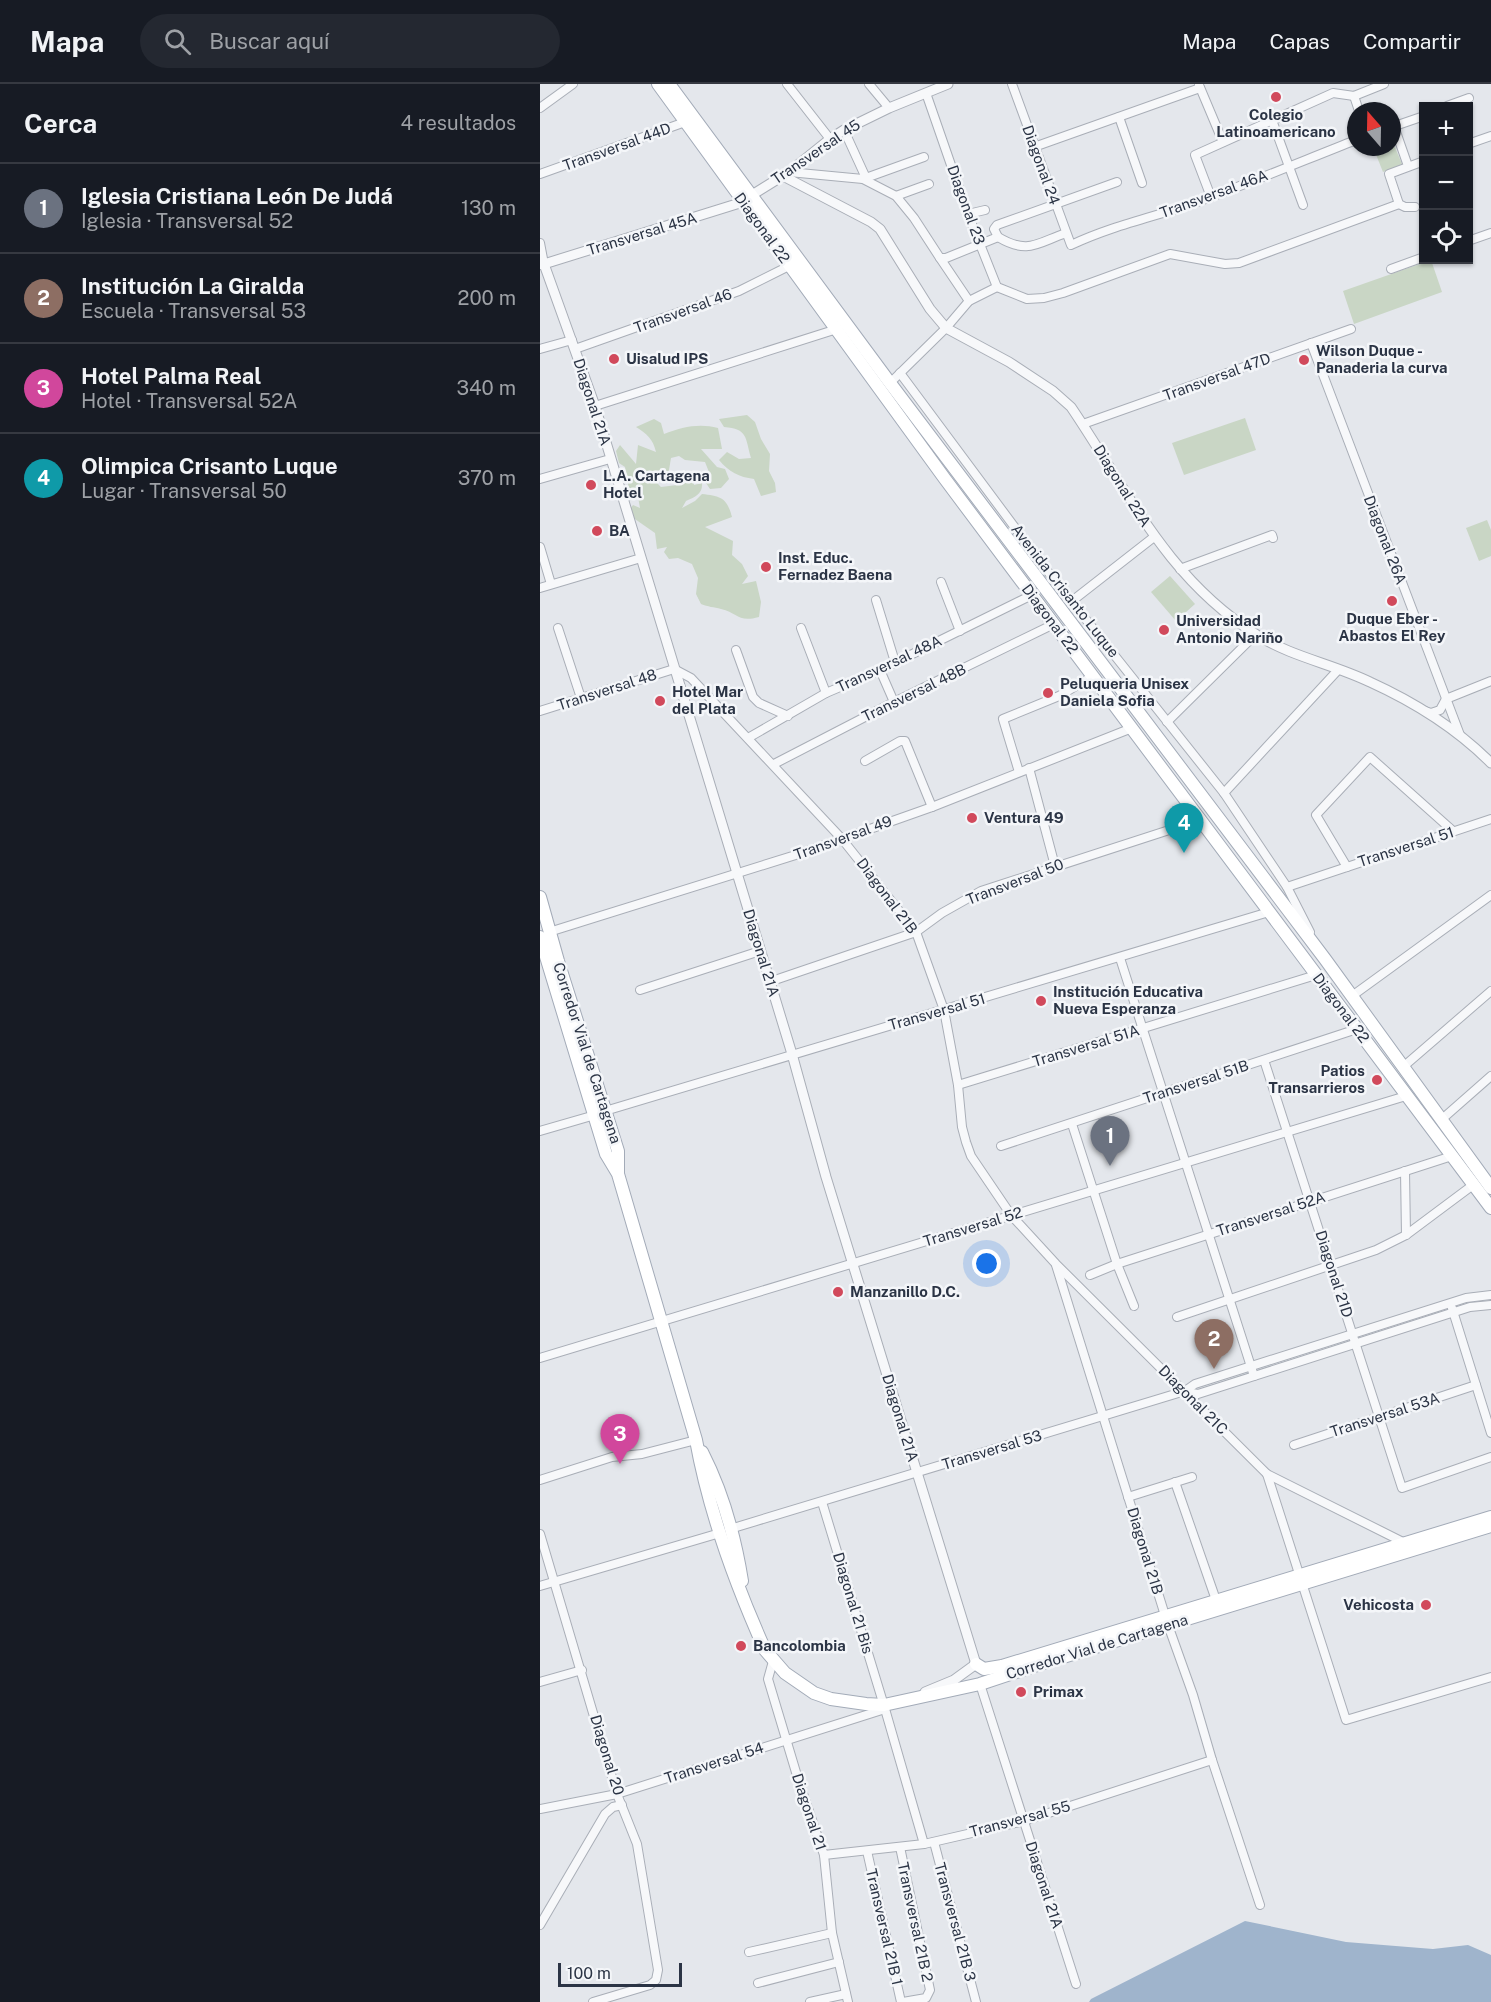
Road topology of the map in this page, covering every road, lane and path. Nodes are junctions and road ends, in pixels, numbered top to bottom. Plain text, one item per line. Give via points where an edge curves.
1 (573, 84) edge
2 (658, 84) edge
3 (669, 84) edge
4 (787, 84) edge
5 (869, 84) edge
6 (948, 84) edge
7 (1012, 84) edge
8 (1384, 84) edge
9 (1200, 86) edge
10 (926, 93) junction
11 (1354, 96) junction
12 (1469, 98) dead end
13 (1356, 102) edge
14 (1458, 102) edge
15 (540, 108) edge
16 (889, 108) junction
17 (1119, 117) junction
18 (1419, 118) edge
19 (689, 120) junction
20 (1272, 120) junction
21 (1401, 124) edge
22 (844, 130) junction
23 (1491, 136) edge
24 (830, 139) junction
25 (1223, 141) junction
26 (1473, 142) edge
27 (1347, 143) edge
28 (1034, 147) junction
29 (1401, 148) edge
30 (924, 157) dead end
31 (1419, 163) edge
32 (1288, 166) junction
33 (1408, 166) junction
34 (540, 174) edge
35 (786, 174) junction
36 (865, 178) junction
37 (1117, 182) dead end
38 (1142, 183) dead end
39 (929, 184) dead end
40 (896, 196) junction
41 (1211, 197) junction
42 (748, 198) junction
43 (1055, 204) junction
44 (1400, 204) junction
45 (1303, 205) dead end
46 (1415, 207) dead end
47 (985, 210) dead end
48 (968, 214) junction
49 (1066, 233) junction
50 (1491, 233) edge
51 (998, 237) junction
52 (1473, 239) edge
53 (540, 243) edge
54 (980, 244) junction
55 (1071, 245) joint
56 (940, 258) junction
57 (1419, 259) edge
58 (541, 264) edge
59 (789, 266) junction
60 (1391, 269) dead end
61 (997, 287) junction
62 (969, 301) junction
63 (946, 328) junction
64 (837, 329) junction
65 (1351, 329) dead end
66 (1311, 343) junction
67 (573, 344) junction
68 (540, 349) edge
69 (900, 373) junction
70 (890, 383) junction
71 (594, 406) junction
72 (1083, 424) junction
73 (610, 459) junction
74 (540, 479) edge
75 (1154, 537) junction
76 (1273, 538) dead end
77 (540, 547) edge
78 (641, 558) junction
79 (1180, 569) junction
80 (941, 582) dead end
81 (552, 584) junction
82 (540, 588) edge
83 (1032, 595) junction
84 (876, 600) dead end
85 (1072, 601) junction
86 (1054, 624) junction
87 (801, 627) dead end
88 (558, 628) dead end
89 (960, 631) junction
90 (1256, 634) junction
91 (736, 650) dead end
92 (895, 662) junction
93 (674, 669) junction
94 (880, 670) junction
95 (1338, 670) junction
96 (1093, 676) junction
97 (1491, 681) edge
98 (826, 693) junction
99 (581, 698) junction
100 (1446, 699) junction
101 (894, 702) junction
102 (1422, 710) junction
103 (540, 711) edge
104 (788, 716) junction
105 (1167, 722) junction
106 (1132, 728) junction
107 (1460, 735) junction
108 (748, 738) junction
109 (865, 761) dead end
110 (1491, 763) edge
111 (774, 764) junction
112 (1029, 768) junction
113 (1019, 772) junction
114 (1224, 793) junction
115 (932, 807) junction
116 (1491, 819) edge
117 (1200, 820) junction
118 (1454, 831) junction
119 (842, 839) junction
120 (1055, 866) junction
121 (1347, 867) junction
122 (736, 874) junction
123 (1287, 887) junction
124 (1491, 895) edge
125 (540, 897) edge
126 (1269, 912) junction
127 (916, 932) junction
128 (545, 934) edge
129 (760, 951) junction
130 (1120, 958) junction
131 (1325, 959) junction
132 (1317, 975) junction
133 (770, 982) junction
134 (640, 990) dead end
135 (1491, 991) edge
136 (1352, 996) junction
137 (944, 1010) junction
138 (1143, 1029) junction
139 (1357, 1029) junction
140 (792, 1054) junction
141 (1264, 1060) junction
142 (1403, 1067) junction
143 (1491, 1076) edge
144 (958, 1085) junction
145 (1163, 1093) junction
146 (1406, 1096) junction
147 (600, 1113) junction
148 (1442, 1120) junction
149 (1072, 1124) junction
150 (540, 1131) edge
151 (1289, 1132) junction
152 (1001, 1146) dead end
153 (1452, 1156) junction
154 (1185, 1163) junction
155 (1405, 1171) junction
156 (1473, 1185) junction
157 (1491, 1188) edge
158 (1094, 1191) junction
159 (1311, 1202) junction
160 (1491, 1208) edge
161 (1011, 1215) junction
162 (1209, 1234) junction
163 (1406, 1235) junction
164 (853, 1263) junction
165 (1056, 1264) junction
166 (1117, 1264) junction
167 (1331, 1267) junction
168 (1090, 1275) dead end
169 (1491, 1295) edge
170 (1230, 1300) junction
171 (1491, 1305) edge
172 (1134, 1306) dead end
173 (1452, 1308) junction
174 (1177, 1317) dead end
175 (662, 1321) junction
176 (1353, 1334) junction
177 (1356, 1344) junction
178 (540, 1358) edge
179 (1250, 1367) junction
180 (1254, 1376) junction
181 (1476, 1385) junction
182 (1185, 1392) junction
183 (1103, 1416) junction
184 (1379, 1417) junction
185 (1491, 1432) edge
186 (696, 1440) junction
187 (1294, 1445) dead end
188 (1491, 1458) edge
189 (917, 1473) junction
190 (1267, 1474) junction
191 (1192, 1477) dead end
192 (540, 1480) edge
193 (1175, 1482) junction
194 (1128, 1497) junction
195 (822, 1502) junction
196 (1491, 1516) edge
197 (1491, 1526) edge
198 (725, 1531) junction
199 (540, 1534) edge
200 (1405, 1543) junction
201 (1300, 1580) junction
202 (554, 1583) junction
203 (540, 1586) edge
204 (1216, 1600) junction
205 (1166, 1620) junction
206 (772, 1661) junction
207 (976, 1664) junction
208 (582, 1670) junction
209 (1491, 1677) edge
210 (540, 1682) edge
211 (980, 1684) junction
212 (902, 1701) junction
213 (885, 1707) junction
214 (787, 1740) junction
215 (1212, 1760) junction
216 (617, 1794) junction
217 (622, 1805) junction
218 (540, 1809) edge
219 (1024, 1821) junction
220 (934, 1842) junction
221 (924, 1844) junction
222 (900, 1847) junction
223 (867, 1851) junction
224 (824, 1855) junction
225 (1260, 1905) dead end
226 (540, 1924) edge
227 (832, 1933) junction
228 (749, 1952) dead end
229 (839, 1962) junction
230 (758, 1983) dead end
231 (1076, 1984) dead end
232 (621, 1998) edge
233 (847, 1998) edge
234 (593, 2002) edge
235 (810, 2002) edge
236 (902, 2002) edge
237 (976, 2002) edge

1 - 15 street
2 - 19 main road, Diagonal 22
3 - 19 main road, Diagonal 22
4 - 24 street
5 - 16 street
6 - 10 street, Transversal 45
7 - 28 street, Diagonal 24
8 - 11 street
9 - 17 street
9 - 25 street
10 - 16 street, Transversal 45
10 - 48 street, Diagonal 23
11 - 13 street
11 - 20 street via 1333,93
12 - 14 street
16 - 22 street, Transversal 45
17 - 28 street
17 - 38 street
18 - 21 street
19 - 34 street, Transversal 44D
19 - 42 main road, Diagonal 22
20 - 25 street
20 - 32 street
22 - 24 street, Transversal 45
22 - 36 street
23 - 26 street
24 - 35 street, Transversal 45
25 - 41 street via 1195,155
27 - 32 street, Transversal 46A
28 - 43 street, Diagonal 24
29 - 33 street
30 - 36 street
31 - 33 street
32 - 41 street, Transversal 46A
32 - 45 street
33 - 44 street via 1389,174
35 - 36 street
35 - 42 street, Transversal 45
35 - 63 street, Diagonal 22A via 880,229
36 - 40 street
37 - 43 street
39 - 40 street
40 - 56 street
41 - 55 street, Transversal 46A via 1107,229
42 - 58 street, Transversal 45A
42 - 59 main road, Diagonal 22
42 - 70 main road, Diagonal 22
43 - 49 street, Diagonal 24
43 - 51 street via 994,226
44 - 46 street
44 - 61 street via 1239,264 1170,254 1063,293 1027,299
47 - 48 street
48 - 54 street, Diagonal 23
49 - 51 street via 1026,247
49 - 55 street, Diagonal 24
50 - 52 street
51 - 54 street
53 - 58 street, Diagonal 21A
54 - 56 street
54 - 61 street, Diagonal 23
56 - 62 street
57 - 60 street
58 - 67 street, Diagonal 21A
59 - 64 main road, Diagonal 22
59 - 67 street, Transversal 46 via 739,291
61 - 62 street
62 - 63 street
63 - 69 street
63 - 72 street, Diagonal 22A via 1044,385 1071,407
64 - 71 street
64 - 83 main road, Diagonal 22
65 - 66 street, Transversal 47D
66 - 72 street, Transversal 47D
66 - 100 street, Diagonal 26A
67 - 68 street, Transversal 46
67 - 71 street, Diagonal 21A
69 - 70 street
69 - 85 street, Avenida Crisanto Luque
70 - 131 main road, Diagonal 22
71 - 73 street, Diagonal 21A
72 - 75 street, Diagonal 22A
73 - 74 street
73 - 78 street, Diagonal 21A
75 - 79 street, Diagonal 22A
75 - 85 street
76 - 79 street via 1272,535
77 - 81 street
78 - 81 street
78 - 93 street, Diagonal 21A
79 - 90 street, Diagonal 22A via 1216,605
80 - 89 street
81 - 82 street
83 - 86 main road, Diagonal 22
83 - 89 street, Transversal 48A
84 - 92 street
85 - 105 street, Avenida Crisanto Luque
86 - 96 main road, Diagonal 22
86 - 101 street, Transversal 48B
87 - 98 street
88 - 99 street
89 - 92 street, Transversal 48A
90 - 95 street, Diagonal 22A via 1291,653
90 - 105 street
91 - 104 street via 753,697
92 - 94 street, Transversal 48A
93 - 99 street, Transversal 48
93 - 108 street, Diagonal 21B via 692,678
93 - 122 street, Diagonal 21A
94 - 98 street, Transversal 48A
94 - 101 street
95 - 102 street, Diagonal 22A via 1369,681
95 - 114 street
96 - 106 main road, Diagonal 22
96 - 113 street via 1059,696 1002,719
97 - 100 street
98 - 104 street, Transversal 48A
99 - 103 street, Transversal 48
100 - 102 street via 1440,710
100 - 107 street, Diagonal 26A
101 - 111 street, Transversal 48B
102 - 107 street, Diagonal 22A
104 - 108 street, Transversal 48A
105 - 114 street, Avenida Crisanto Luque
106 - 112 street, Transversal 49
106 - 117 main road, Diagonal 22
107 - 110 street, Diagonal 22A
108 - 111 street, Diagonal 21B
109 - 115 street via 905,741
111 - 119 street, Diagonal 21B
112 - 113 street, Transversal 49
112 - 120 street
113 - 115 street, Transversal 49
114 - 123 street, Avenida Crisanto Luque
115 - 119 street, Transversal 49
116 - 118 street, Transversal 51
117 - 120 street, Transversal 50
117 - 126 main road, Diagonal 22
118 - 121 street, Transversal 51
118 - 121 street via 1370,757 1316,815
119 - 122 street, Transversal 49
119 - 127 street, Diagonal 21B
120 - 127 street, Transversal 50 via 981,891
121 - 123 street, Transversal 51
122 - 128 street, Transversal 49
122 - 129 street, Diagonal 21A
123 - 131 street, Avenida Crisanto Luque
124 - 136 street
125 - 128 main road, Corredor Vial de Cartagena
126 - 130 street, Transversal 51
126 - 132 main road, Diagonal 22
127 - 133 street, Transversal 50
127 - 137 street, Diagonal 21B
128 - 147 main road, Corredor Vial de Cartagena
129 - 133 street, Diagonal 21A
129 - 134 street
130 - 137 street, Transversal 51
130 - 138 street
131 - 136 main road, Diagonal 22
132 - 138 street, Transversal 51A
132 - 139 main road, Diagonal 22
133 - 140 street, Diagonal 21A
135 - 142 street
136 - 142 main road, Diagonal 22
137 - 140 street, Transversal 51
137 - 144 street, Diagonal 21B
138 - 144 street, Transversal 51A
138 - 145 street
139 - 141 street, Transversal 51B
139 - 146 main road, Diagonal 22
140 - 147 street, Transversal 51
140 - 164 street, Diagonal 21A
141 - 145 street, Transversal 51B
141 - 151 street, Diagonal 21D
142 - 148 main road, Diagonal 22
143 - 148 street
144 - 161 street, Diagonal 21B via 962,1126 971,1156
145 - 149 street, Transversal 51B
145 - 154 street
146 - 151 street, Transversal 52
146 - 153 main road, Diagonal 22
147 - 150 street, Transversal 51
147 - 175 main road, Corredor Vial de Cartagena via 618,1151 618,1174
148 - 157 main road, Diagonal 22
149 - 152 street, Transversal 51B
149 - 158 street
151 - 154 street, Transversal 52
151 - 159 street, Diagonal 21D
153 - 155 street, Transversal 52A
153 - 156 main road, Diagonal 22
154 - 158 street, Transversal 52
154 - 162 street
155 - 159 street, Transversal 52A
155 - 163 street
156 - 160 main road, Diagonal 22
156 - 163 street
158 - 161 street, Transversal 52
158 - 166 street
159 - 162 street, Transversal 52A
159 - 167 street, Diagonal 21D
161 - 164 street, Transversal 52
161 - 165 street, Diagonal 21C
162 - 166 street, Transversal 52A
162 - 170 street
163 - 167 street
164 - 175 street, Transversal 52
164 - 189 street, Diagonal 21A
165 - 182 street, Diagonal 21C
165 - 183 street, Diagonal 21B
166 - 168 street, Transversal 52A
166 - 172 street
167 - 170 street
167 - 176 street, Diagonal 21D
169 - 173 street, Transversal 53 via 1467,1298
170 - 174 street
170 - 179 street
171 - 173 street, Transversal 53
173 - 176 street, Transversal 53
173 - 177 street, Transversal 53
173 - 181 street
175 - 178 street, Transversal 52
175 - 186 main road, Corredor Vial de Cartagena
176 - 177 street, Diagonal 21D
176 - 179 street, Transversal 53
177 - 180 street, Transversal 53
177 - 184 street, Diagonal 21D
179 - 180 street
179 - 182 street, Transversal 53 via 1195,1384
180 - 182 street, Transversal 53 via 1198,1394
181 - 184 street, Transversal 53A
181 - 185 street
182 - 183 street, Transversal 53
182 - 190 street, Diagonal 21C
183 - 189 street, Transversal 53
183 - 194 street, Diagonal 21B
184 - 187 street, Transversal 53A
184 - 188 street, Diagonal 21D via 1402,1488
186 - 192 street via 642,1454 612,1457
186 - 198 main road, Corredor Vial de Cartagena via 712,1472
189 - 195 street, Transversal 53
189 - 207 street, Diagonal 21A
190 - 200 street, Diagonal 21C
190 - 201 street
191 - 193 street
193 - 194 street
193 - 204 street
194 - 205 street, Diagonal 21B
195 - 198 street, Transversal 53
195 - 213 street, Diagonal 21 Bis
196 - 200 main road, Corredor Vial de Cartagena
197 - 201 main road, Corredor Vial de Cartagena
198 - 202 street, Transversal 53
198 - 206 main road, Corredor Vial de Cartagena via 739,1564 745,1599
199 - 202 street, Diagonal 20
200 - 201 main road, Corredor Vial de Cartagena
201 - 204 main road, Corredor Vial de Cartagena
201 - 205 main road, Corredor Vial de Cartagena
201 - 209 street via 1346,1720
202 - 203 street, Transversal 53
202 - 208 street, Diagonal 20
204 - 205 main road, Corredor Vial de Cartagena
205 - 207 main road, Corredor Vial de Cartagena via 993,1668 984,1669
205 - 211 main road, Corredor Vial de Cartagena
205 - 215 street, Diagonal 21B
206 - 213 main road, Corredor Vial de Cartagena via 814,1693 848,1703
206 - 214 street, Diagonal 21 via 768,1679
207 - 212 street via 954,1680
208 - 210 street
208 - 216 street, Diagonal 20
211 - 212 main road, Corredor Vial de Cartagena
211 - 219 street, Diagonal 21A
212 - 213 main road, Corredor Vial de Cartagena
213 - 214 street, Transversal 54
213 - 221 street, Transversal 21B 3
214 - 216 street, Transversal 54
214 - 224 street, Diagonal 21
215 - 219 street, Transversal 55
215 - 225 street, Diagonal 21B
216 - 217 street, Diagonal 20
216 - 218 street, Transversal 54
217 - 226 street via 605,1814
217 - 232 street, Diagonal 20 via 637,1844 658,1970 650,1985
219 - 220 street, Transversal 55
219 - 231 street, Diagonal 21A
220 - 221 street, Transversal 55
220 - 237 street, Transversal 21B 3
221 - 222 street, Transversal 55
222 - 223 street, Transversal 55
222 - 236 street, Transversal 21B 2 via 930,1983 926,1998
223 - 224 street, Transversal 55
223 - 236 street, Transversal 21B 1
224 - 227 street, Diagonal 21
227 - 228 street
227 - 229 street, Diagonal 21
229 - 230 street
229 - 233 street, Diagonal 21
232 - 234 street
233 - 235 street

